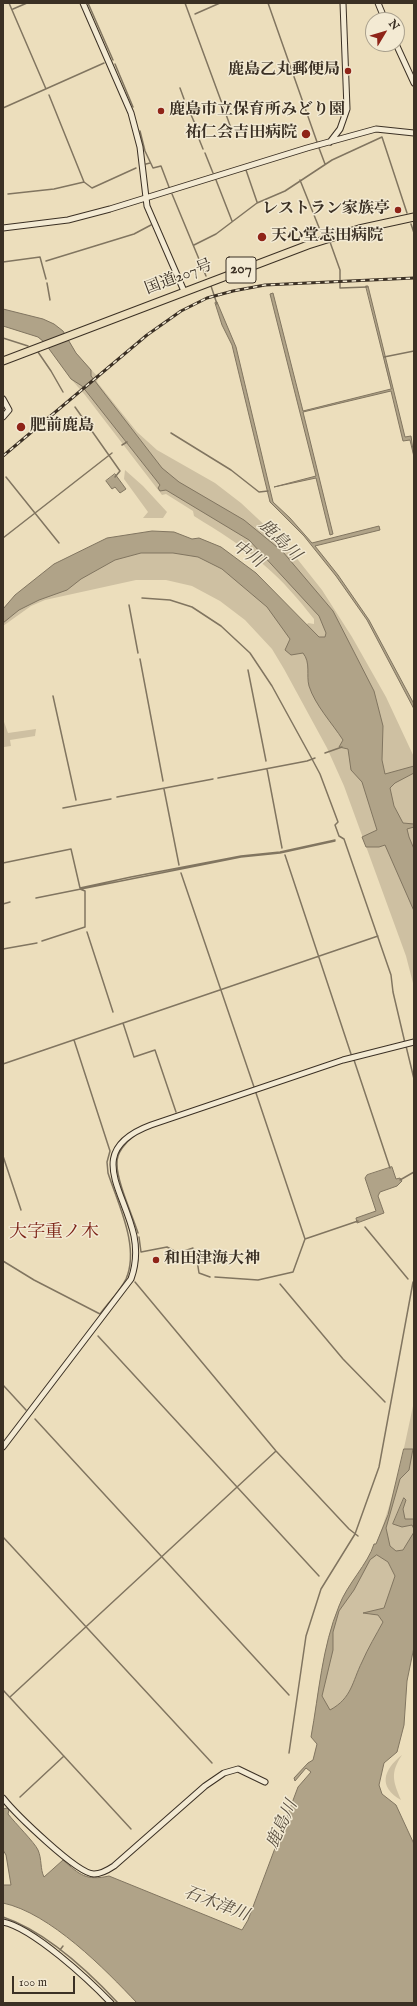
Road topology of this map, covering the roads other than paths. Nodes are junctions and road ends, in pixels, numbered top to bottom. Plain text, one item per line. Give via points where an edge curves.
1 (83, 3) edge
2 (343, 3) edge
3 (400, 52) edge
4 (414, 83) edge
5 (340, 129) junction
6 (414, 133) edge
7 (344, 138) junction
8 (330, 142) junction
9 (146, 198) junction
10 (414, 218) edge
11 (3, 228) edge
12 (184, 290) junction
13 (3, 361) edge
14 (3, 399) edge
15 (3, 417) edge
16 (414, 1042) edge
17 (3, 1447) edge
18 (265, 1782) dead end
19 (3, 1798) edge
20 (3, 1922) edge
21 (111, 2003) edge

1 - 9 street via 136,128
2 - 5 street via 347,109
3 - 4 street
5 - 7 street
5 - 8 street
6 - 7 street via 376,129
7 - 8 street
8 - 9 street
9 - 11 street via 68,220
9 - 12 street via 147,206
10 - 12 highway, 国道207号 / 207 via 333,236
12 - 13 highway, 国道207号 / 207
14 - 15 street via 9,410
16 - 17 street via 343,1060 151,1125 137,1130 121,1142 113,1161 114,1172 134,1236 135,1267 131,1278
18 - 19 street via 238,1769 224,1773 196,1794 114,1866 94,1874 78,1869
20 - 21 street via 16,1926 43,1944

